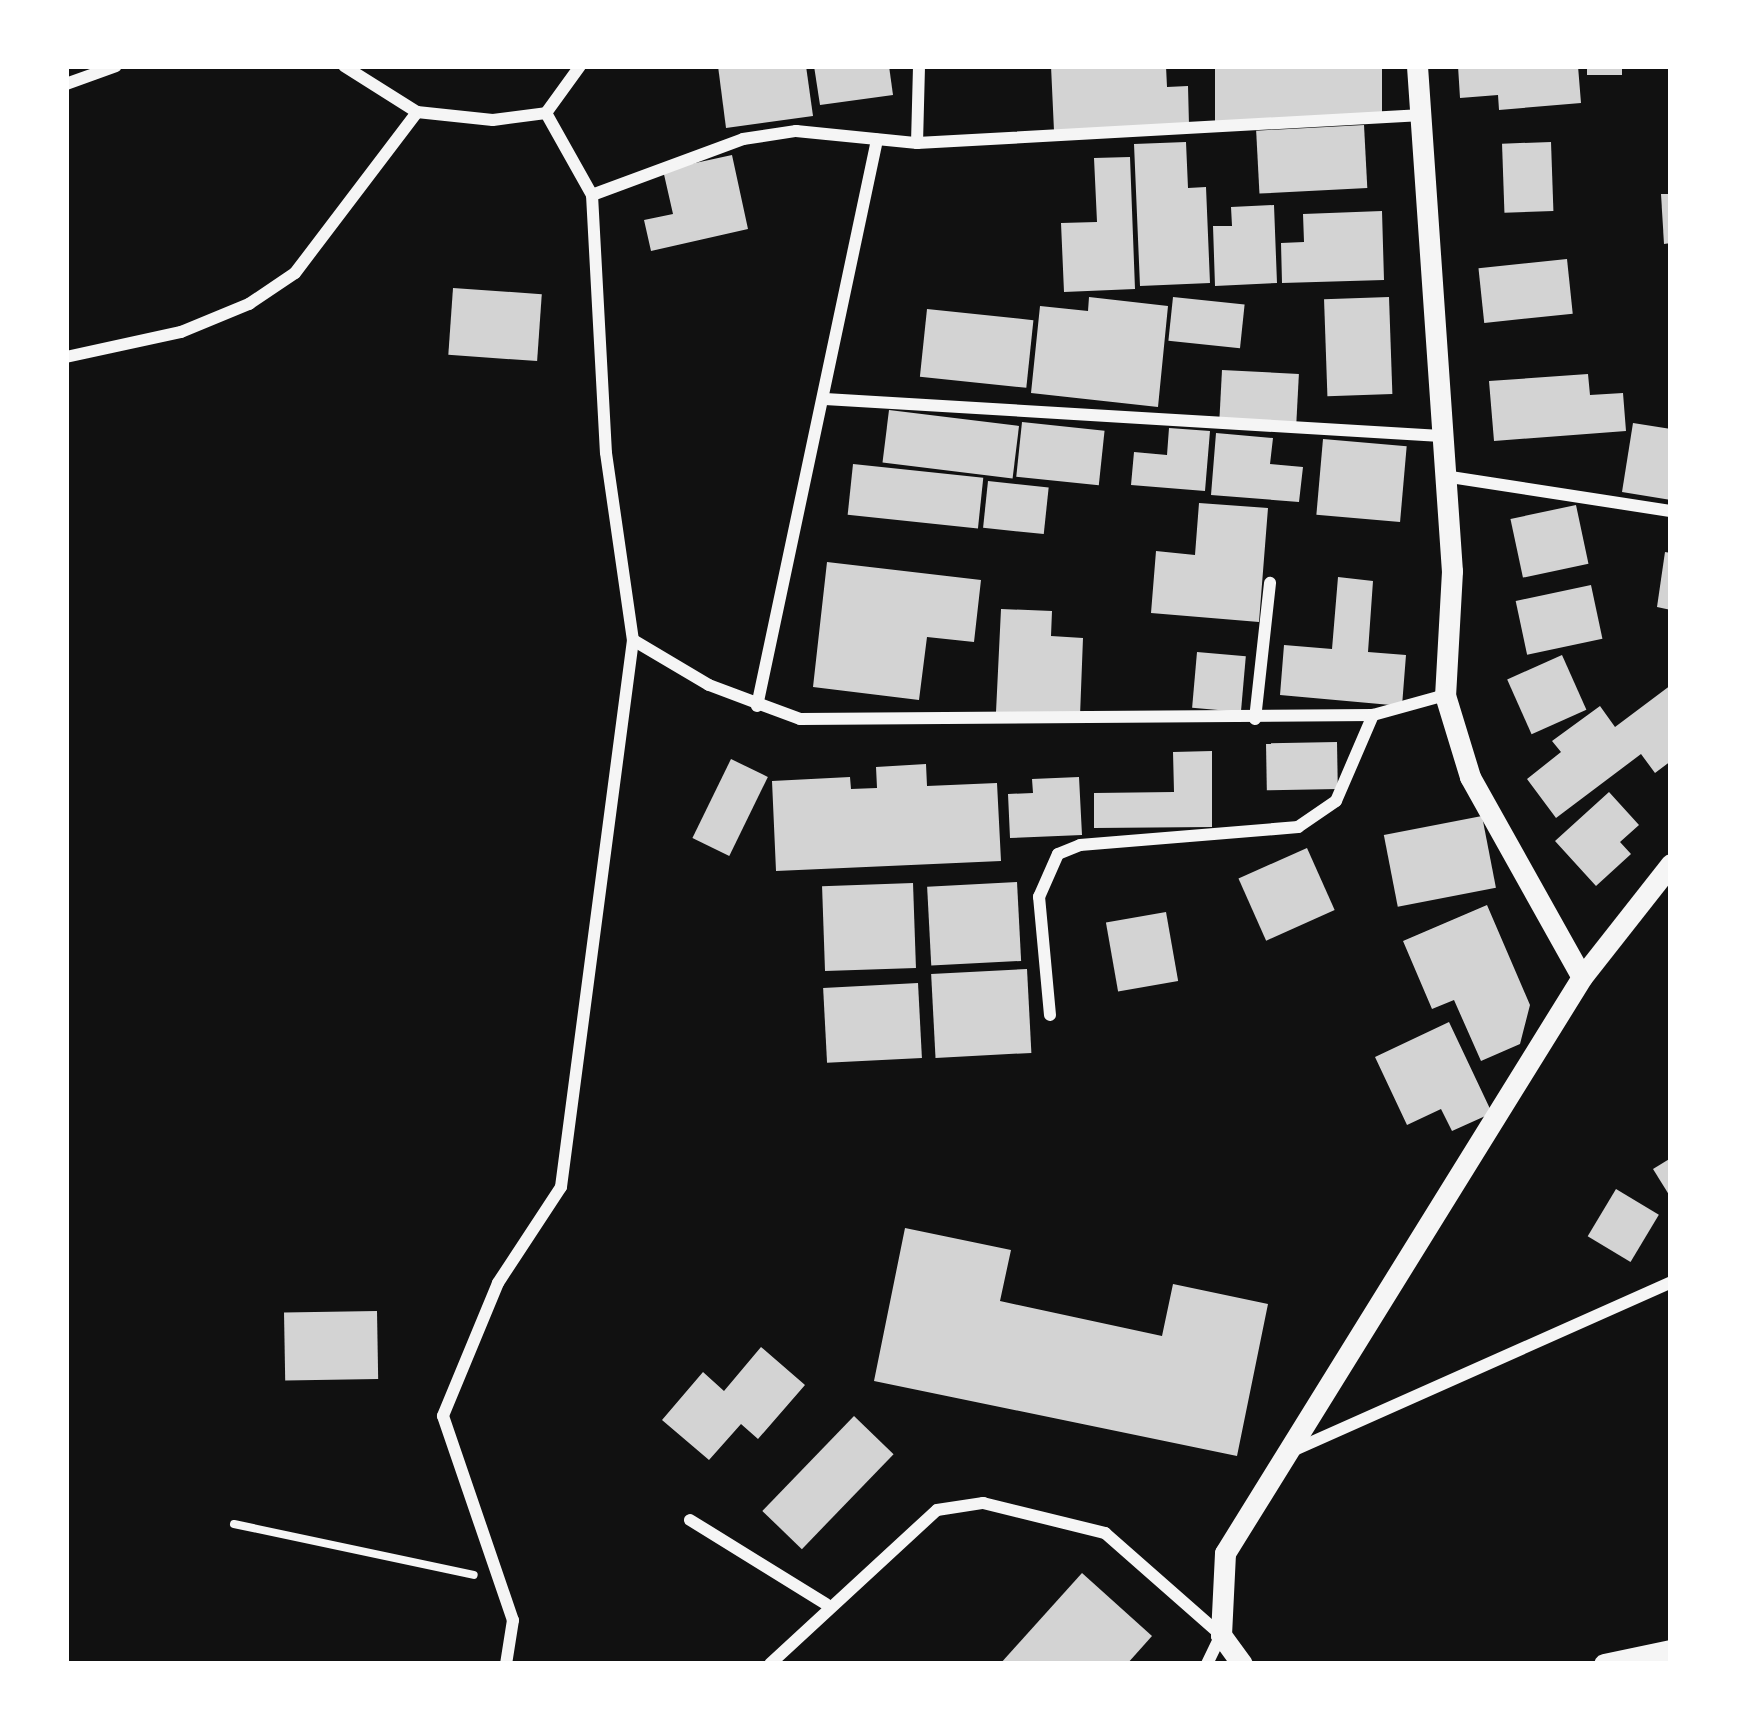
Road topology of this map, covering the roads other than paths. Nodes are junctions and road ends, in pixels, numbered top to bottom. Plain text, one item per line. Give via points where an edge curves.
1 (116, 66) edge
2 (344, 66) edge
3 (580, 66) edge
4 (919, 66) edge
5 (1417, 66) edge
6 (66, 84) edge
7 (417, 112) junction
8 (546, 113) junction
9 (1422, 115) junction
10 (877, 140) junction
11 (917, 143) junction
12 (592, 195) junction
13 (66, 357) edge
14 (825, 399) junction
15 (1442, 436) junction
16 (1443, 476) junction
17 (1670, 511) edge
18 (1270, 583) dead end
19 (632, 640) junction
20 (1445, 695) junction
21 (757, 706) junction
22 (1373, 715) junction
23 (1255, 719) junction
24 (1671, 864) edge
25 (1582, 977) junction
26 (1050, 1015) dead end
27 (1671, 1282) edge
28 (1291, 1452) junction
29 (690, 1520) dead end
30 (826, 1604) junction
31 (1221, 1635) junction
32 (1671, 1650) edge
33 (506, 1664) edge
34 (770, 1664) edge
35 (1207, 1664) edge
36 (1242, 1664) edge
37 (1604, 1664) edge

1 - 6 street
2 - 7 street
3 - 8 street
4 - 11 street
5 - 9 street
7 - 8 street via 493,120
7 - 13 street via 295,273 249,304 181,332
8 - 12 street
9 - 11 street
9 - 15 street
10 - 11 street
10 - 12 street via 796,131 743,139
10 - 14 street
12 - 19 street via 606,453
14 - 15 street
14 - 21 street
15 - 16 street
16 - 17 street
16 - 20 street via 1453,571
18 - 23 street
19 - 21 street
19 - 33 street via 561,1186 498,1283 442,1416 513,1620
20 - 22 street
20 - 25 street via 1470,777
21 - 23 street via 800,718
22 - 23 street
22 - 26 street via 1336,801 1298,827 1080,845 1058,854 1039,897
24 - 25 street
25 - 28 street
27 - 28 street
28 - 31 street via 1225,1553
29 - 30 street
30 - 31 street via 938,1510 983,1503 1105,1533
30 - 34 street
31 - 35 street
31 - 36 street
32 - 37 street

